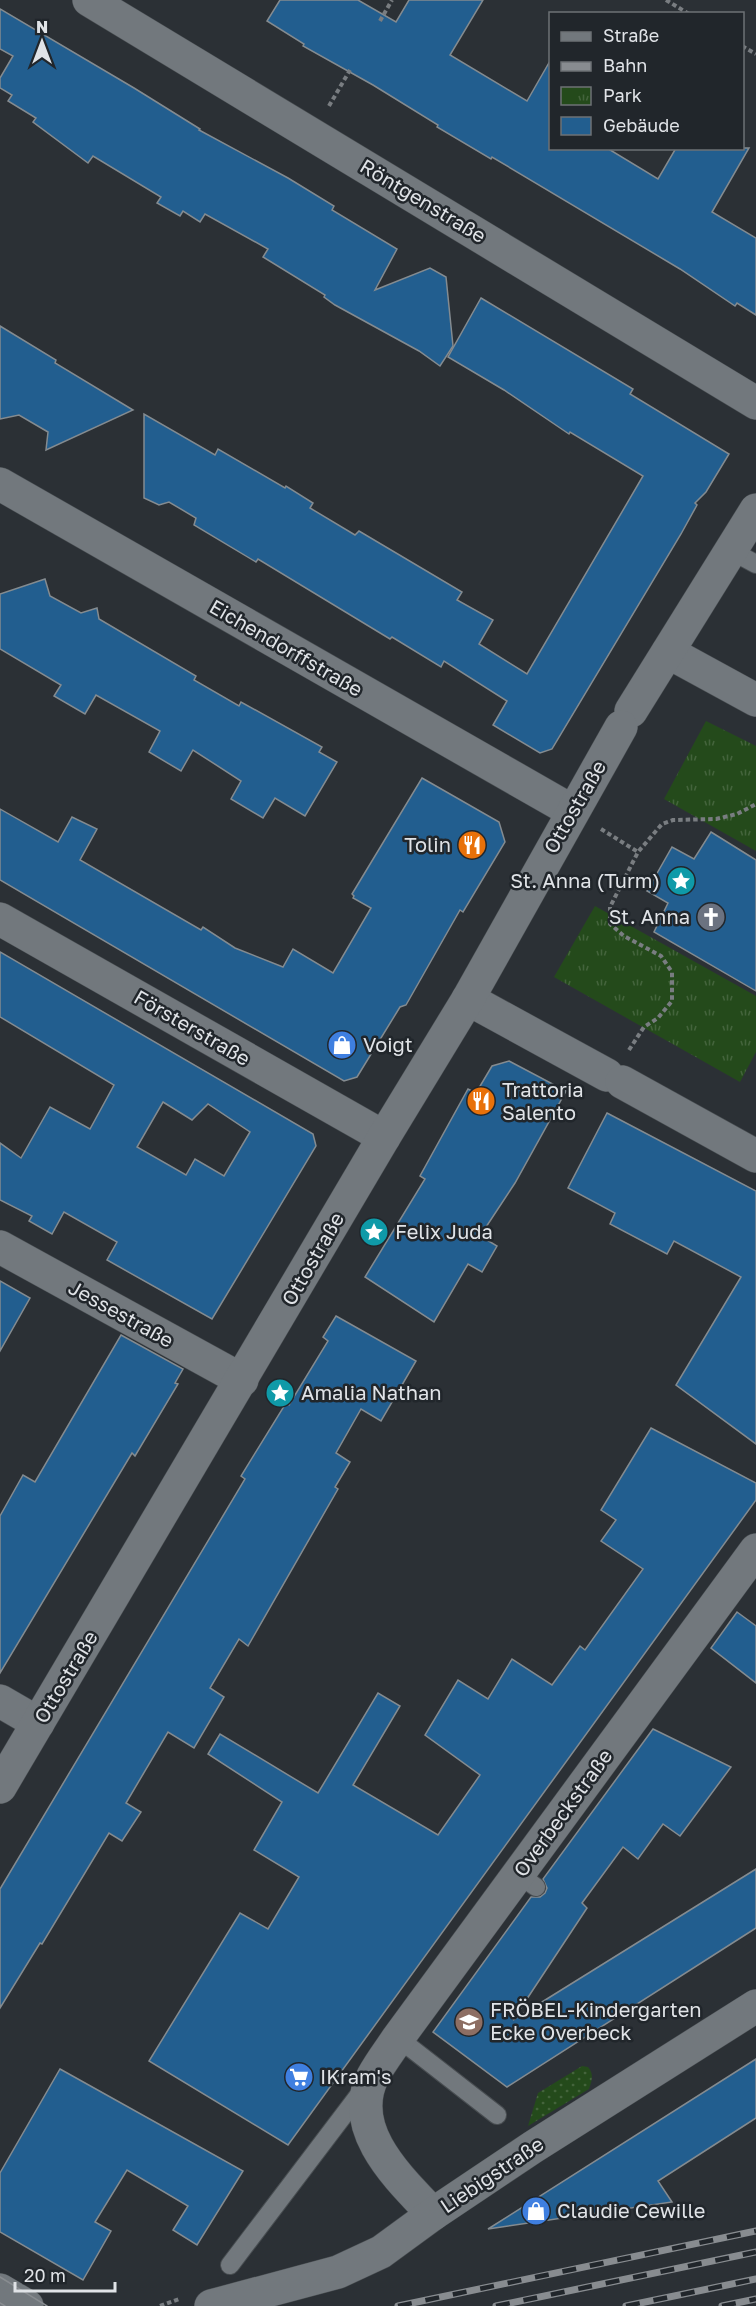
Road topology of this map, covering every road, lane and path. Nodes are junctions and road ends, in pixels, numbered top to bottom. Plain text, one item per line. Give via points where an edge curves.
1 (89, 0) edge
2 (392, 0) edge
3 (666, 0) edge
4 (686, 12) edge
5 (380, 21) dead end
6 (350, 70) dead end
7 (313, 134) junction
8 (756, 403) edge
9 (0, 484) edge
10 (756, 510) edge
11 (743, 557) edge
12 (668, 652) junction
13 (756, 700) edge
14 (756, 804) edge
15 (572, 812) junction
16 (604, 832) dead end
17 (638, 852) junction
18 (0, 919) edge
19 (468, 999) junction
20 (619, 1070) junction
21 (384, 1137) junction
22 (756, 1156) edge
23 (0, 1247) edge
24 (242, 1380) junction
25 (756, 1550) edge
26 (0, 1701) edge
27 (38, 1724) junction
28 (0, 1787) edge
29 (756, 2006) edge
30 (398, 2038) junction
31 (372, 2078) junction
32 (497, 2115) dead end
33 (433, 2214) junction
34 (230, 2265) dead end
35 (0, 2290) edge
36 (221, 2304) edge
37 (27, 2306) edge

1 - 7 street, Röntgenstraße
2 - 5 path
3 - 4 path
6 - 7 path
7 - 8 street, Röntgenstraße
9 - 15 street, Eichendorffstraße
10 - 11 street, Ottostraße
11 - 12 street, Ottostraße
12 - 13 street
12 - 15 street, Ottostraße
14 - 17 path via 716,819 662,824
15 - 19 street, Ottostraße
16 - 17 path
17 - 20 path via 610,907 610,924 661,956 672,972 672,1002 644,1027
18 - 21 street, Försterstraße
19 - 20 street
19 - 21 street, Ottostraße
20 - 22 street
21 - 24 street, Ottostraße
23 - 24 street, Jessestraße
24 - 27 street, Ottostraße
25 - 30 street, Overbeckstraße via 527,1880
26 - 27 street
27 - 28 street, Ottostraße
29 - 33 street, Liebigstraße
30 - 31 street, Overbeckstraße
30 - 32 lane
31 - 33 street, Overbeckstraße via 365,2113 368,2130 398,2176
31 - 34 lane, Overbeckstraße
33 - 36 street, Liebigstraße via 381,2252 338,2272
35 - 37 street

